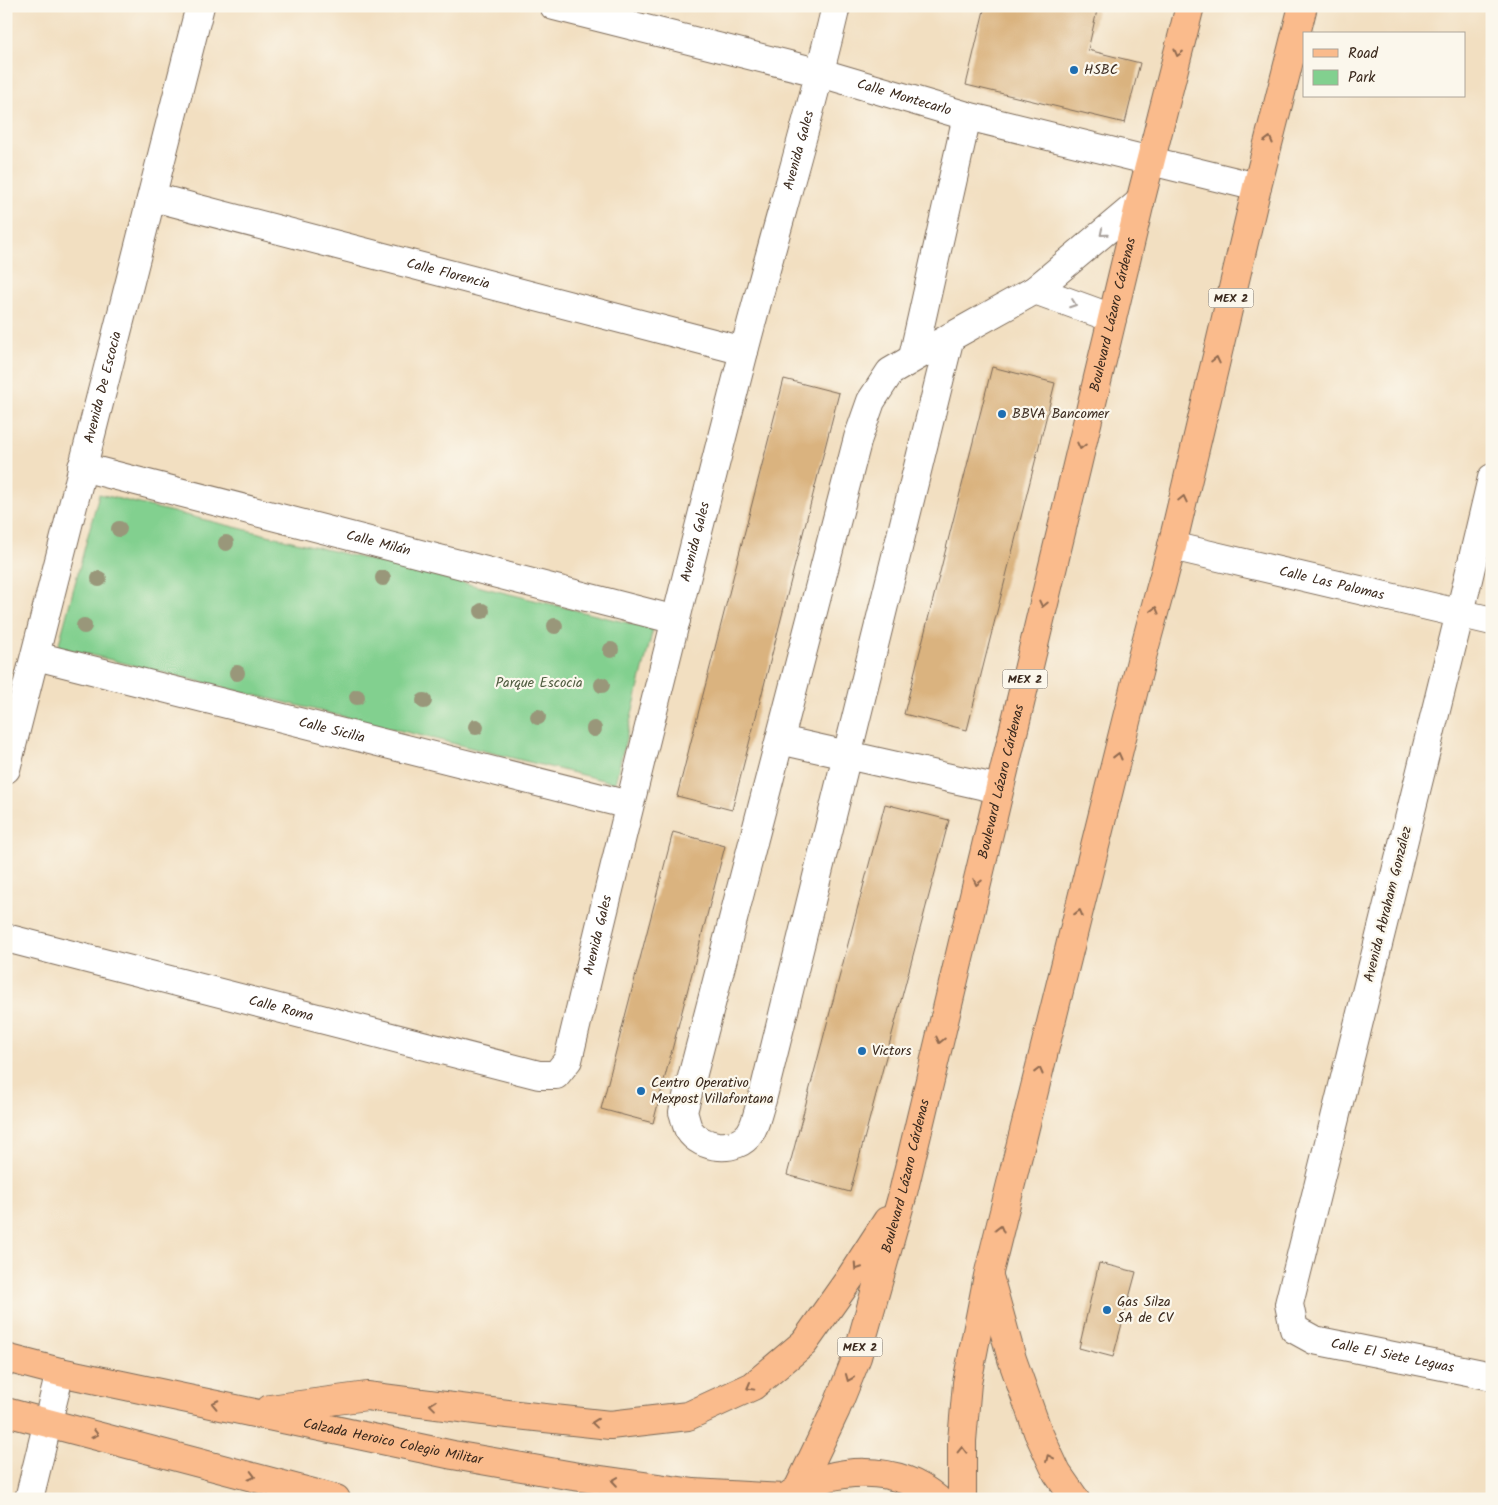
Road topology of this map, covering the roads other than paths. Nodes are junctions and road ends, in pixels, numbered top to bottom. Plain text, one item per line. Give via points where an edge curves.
1 (200, 6) edge
2 (554, 6) edge
3 (836, 6) edge
4 (1190, 6) edge
5 (1303, 6) edge
6 (821, 73) junction
7 (967, 116) junction
8 (1150, 161) junction
9 (1257, 187) junction
10 (153, 197) junction
11 (1140, 202) junction
12 (1035, 290) junction
13 (1112, 318) junction
14 (950, 337) junction
15 (744, 351) junction
16 (913, 357) junction
17 (82, 468) junction
18 (1492, 478) edge
19 (1172, 546) junction
20 (1460, 613) junction
21 (676, 620) junction
22 (1492, 620) edge
23 (36, 656) junction
24 (780, 740) junction
25 (848, 754) junction
26 (6, 769) edge
27 (999, 790) junction
28 (629, 805) junction
29 (6, 938) edge
30 (556, 1075) joint
31 (902, 1197) junction
32 (988, 1276) junction
33 (1294, 1329) joint
34 (6, 1358) edge
35 (60, 1372) junction
36 (1492, 1376) edge
37 (248, 1411) junction
38 (6, 1412) edge
39 (48, 1421) junction
40 (789, 1495) edge
41 (29, 1499) edge
42 (336, 1499) edge
43 (937, 1499) edge
44 (962, 1499) edge
45 (1075, 1499) edge

1 - 10 street, Avenida De Escocia
2 - 6 street, Calle Montecarlo
3 - 6 street, Avenida Gales
4 -> 8 main road, Boulevard Lázaro Cárdenas / MEX 2
9 -> 5 main road, MEX 2
6 - 7 street, Calle Montecarlo
6 - 15 street, Avenida Gales
7 - 8 street, Calle Montecarlo
7 - 16 street
8 - 9 street, Calle Montecarlo
8 - 11 main road, Boulevard Lázaro Cárdenas / MEX 2
19 -> 9 main road, MEX 2
10 - 15 street, Calle Florencia
10 - 17 street, Avenida De Escocia
11 -> 12 street
11 - 13 main road, Boulevard Lázaro Cárdenas / MEX 2
12 -> 13 street
12 - 14 street
13 -> 27 main road, Boulevard Lázaro Cárdenas / MEX 2
14 - 16 street
14 - 25 street
15 - 21 street, Avenida Gales
16 - 24 street via 890,372 871,401 861,429
17 - 21 street, Calle Milán
17 - 23 street, Avenida De Escocia
18 - 20 street, Avenida Abraham González
19 - 20 street, Calle Las Palomas
32 -> 19 main road, MEX 2
20 - 22 street, Calle Las Palomas
20 - 33 street, Avenida Abraham González via 1289,1304
21 - 28 street, Avenida Gales
23 - 26 street, Avenida De Escocia
23 - 28 street, Calle Sicilia
24 - 25 street
24 - 25 street via 683,1112 688,1130 698,1140 722,1147 737,1145 750,1133 762,1100
25 - 27 street
27 -> 31 main road, Boulevard Lázaro Cárdenas / MEX 2
28 - 30 street, Avenida Gales via 568,1060
29 - 30 street, Calle Roma via 539,1075
31 -> 37 main road via 804,1343 754,1386 688,1416 610,1425 367,1396
31 -> 40 main road, Boulevard Lázaro Cárdenas / MEX 2 via 857,1357 836,1409
44 -> 32 main road via 967,1383
45 -> 32 main road via 1057,1473 1038,1432
33 - 36 street, Calle El Siete Leguas via 1314,1340
34 - 35 main road, Calzada Heroico Colegio Militar
37 -> 35 main road, Calzada Heroico Colegio Militar
35 - 39 street
40 -> 37 main road, Calzada Heroico Colegio Militar via 694,1493 573,1476 453,1455
38 - 39 main road
39 - 41 street
39 -> 42 main road
40 - 43 main road via 830,1476 864,1472 898,1477

